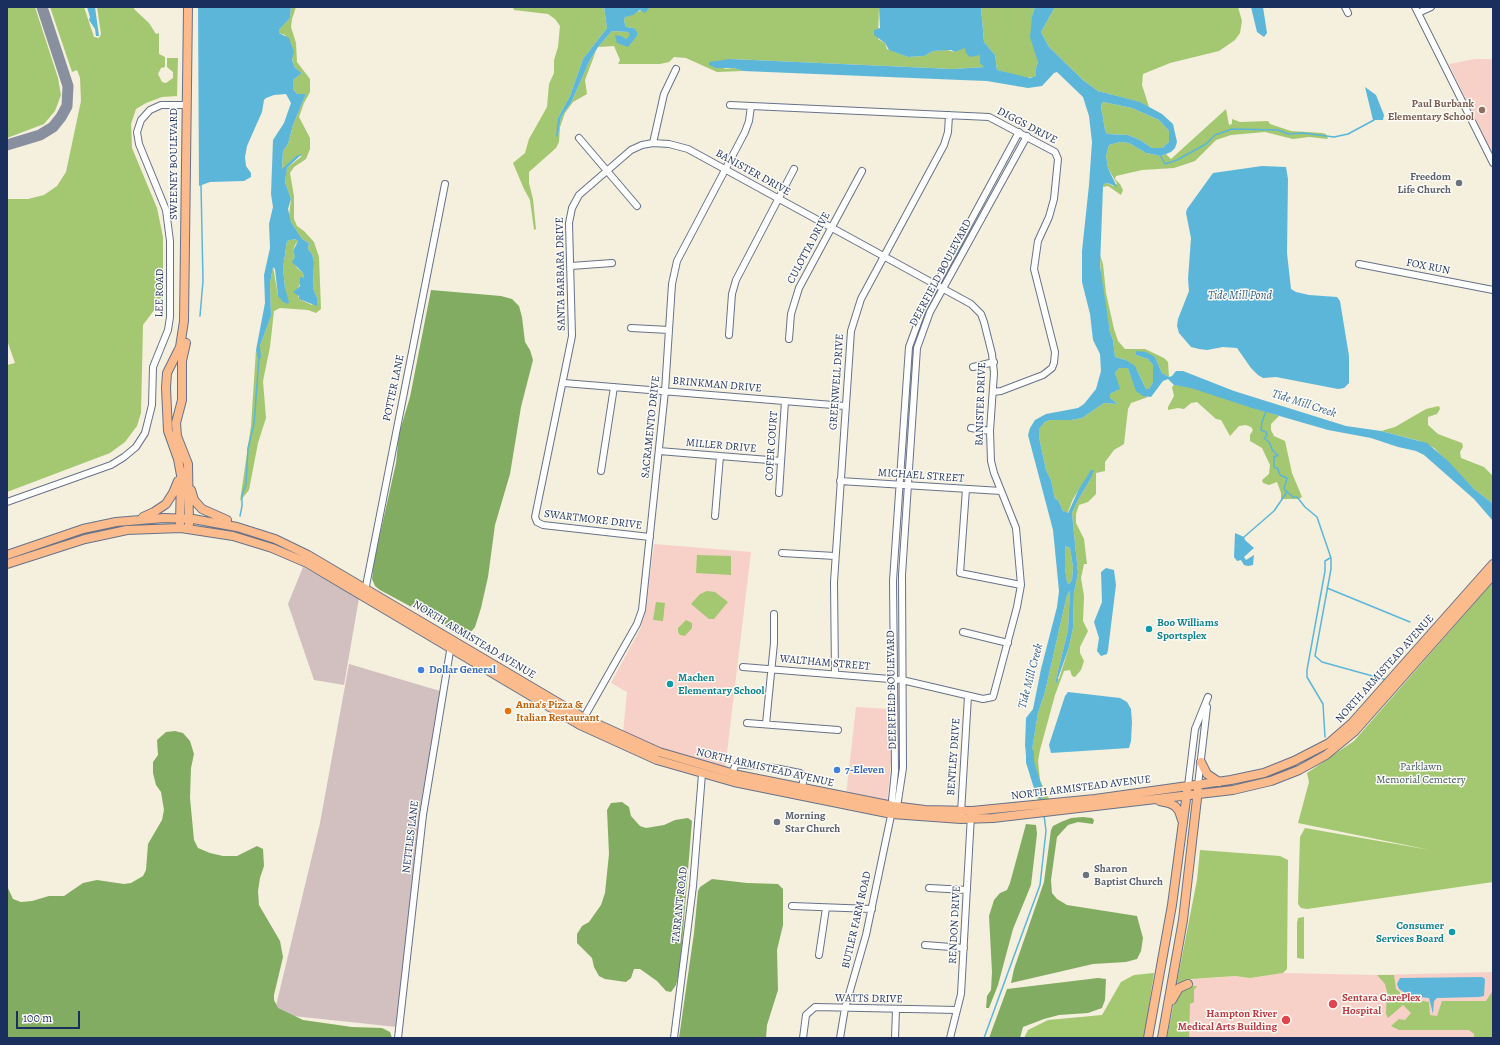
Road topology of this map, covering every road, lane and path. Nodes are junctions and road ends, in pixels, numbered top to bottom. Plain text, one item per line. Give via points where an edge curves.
1 (188, 7) edge
2 (1345, 7) edge
3 (1431, 7) edge
4 (1417, 10) edge
5 (1348, 13) dead end
6 (676, 69) dead end
7 (185, 105) junction
8 (730, 105) dead end
9 (751, 106) junction
10 (948, 115) junction
11 (1019, 132) junction
12 (1027, 136) junction
13 (579, 138) dead end
14 (653, 143) junction
15 (1493, 164) edge
16 (725, 169) junction
17 (794, 169) dead end
18 (608, 171) junction
19 (862, 172) dead end
20 (446, 184) dead end
21 (778, 199) junction
22 (637, 206) dead end
23 (831, 227) junction
24 (884, 256) junction
25 (612, 263) dead end
26 (1359, 264) dead end
27 (571, 266) junction
28 (936, 284) junction
29 (943, 288) junction
30 (1493, 290) edge
31 (184, 321) junction
32 (631, 328) dead end
33 (669, 330) junction
34 (728, 335) dead end
35 (789, 340) dead end
36 (994, 362) junction
37 (973, 367) dead end
38 (564, 382) junction
39 (614, 387) junction
40 (665, 391) junction
41 (993, 392) junction
42 (785, 401) junction
43 (845, 406) junction
44 (971, 428) dead end
45 (990, 431) junction
46 (659, 451) junction
47 (720, 456) junction
48 (781, 461) junction
49 (179, 464) junction
50 (601, 471) dead end
51 (840, 481) junction
52 (189, 483) junction
53 (899, 484) junction
54 (908, 484) junction
55 (966, 489) junction
56 (1001, 491) junction
57 (779, 493) dead end
58 (7, 502) edge
59 (715, 516) dead end
60 (183, 519) junction
61 (132, 520) junction
62 (536, 520) joint
63 (224, 524) junction
64 (181, 528) junction
65 (244, 528) junction
66 (190, 529) junction
67 (205, 531) junction
68 (650, 537) junction
69 (782, 553) dead end
70 (7, 555) edge
71 (835, 556) junction
72 (7, 564) edge
73 (1493, 564) edge
74 (1493, 575) edge
75 (1021, 585) junction
76 (364, 593) junction
77 (774, 614) dead end
78 (963, 632) dead end
79 (1008, 643) junction
80 (451, 644) junction
81 (743, 667) dead end
82 (772, 669) junction
83 (835, 674) junction
84 (895, 679) junction
85 (902, 680) junction
86 (996, 692) joint
87 (968, 696) junction
88 (582, 721) junction
89 (747, 723) dead end
90 (766, 724) junction
91 (838, 730) dead end
92 (1201, 762) junction
93 (732, 773) junction
94 (702, 774) junction
95 (1219, 782) junction
96 (1198, 785) junction
97 (1188, 786) junction
98 (802, 788) junction
99 (1226, 791) junction
100 (1197, 794) junction
101 (1186, 796) junction
102 (1150, 800) junction
103 (1051, 808) junction
104 (892, 810) junction
105 (961, 815) junction
106 (971, 815) junction
107 (1183, 825) junction
108 (1189, 869) junction
109 (929, 888) dead end
110 (967, 890) junction
111 (792, 906) dead end
112 (826, 908) junction
113 (872, 908) junction
114 (925, 945) dead end
115 (964, 948) junction
116 (819, 955) dead end
117 (1188, 984) dead end
118 (845, 1008) junction
119 (896, 1009) junction
120 (957, 1010) junction
121 (398, 1038) edge
122 (674, 1038) edge
123 (803, 1038) edge
124 (840, 1038) edge
125 (896, 1038) edge
126 (950, 1038) edge
127 (1148, 1038) edge
128 (1162, 1038) edge
129 (1165, 1038) edge

1 - 7 main road, SWEENEY BOULEVARD
2 - 5 street
3 - 4 street
4 - 15 street
6 - 14 street via 664,94
7 - 31 main road, SWEENEY BOULEVARD
7 - 58 street, LEE ROAD via 161,105 150,110 141,120 137,132 139,144 166,210 170,240 170,317 168,330 153,367 152,405 145,433 136,447 111,465
8 - 9 street, DIGGS DRIVE
9 - 10 street, DIGGS DRIVE
9 - 16 street, SACRAMENTO DRIVE via 745,132
10 - 11 street, DIGGS DRIVE via 989,117
10 - 24 street, GREENWELL DRIVE via 948,132 944,145
11 - 12 street, DIGGS DRIVE
11 - 28 street, DEERFIELD BOULEVARD
12 - 29 street, DEERFIELD BOULEVARD
12 - 41 street, DIGGS DRIVE via 1053,150 1058,159 1054,200 1038,242 1034,264 1054,352 1054,363 1043,375
13 - 18 street
14 - 16 street, BANISTER DRIVE via 682,147
14 - 18 street, SANTA BARBARA DRIVE via 642,144 632,150
16 - 21 street, BANISTER DRIVE
16 - 33 street, SACRAMENTO DRIVE via 677,261 672,284
17 - 21 street
18 - 22 street
18 - 27 street, SANTA BARBARA DRIVE via 579,195 572,208 569,223
19 - 23 street, CULOTTA DRIVE
20 - 76 street, POTTER LANE
21 - 23 street, BANISTER DRIVE
21 - 34 street via 736,280
23 - 24 street, BANISTER DRIVE
23 - 35 street, CULOTTA DRIVE via 799,288 791,314
24 - 28 street, BANISTER DRIVE
24 - 43 street, GREENWELL DRIVE via 861,299 854,319 849,344
25 - 27 street
26 - 30 street, FOX RUN
27 - 38 street, SANTA BARBARA DRIVE via 572,336
28 - 29 street, BANISTER DRIVE
28 - 53 street, DEERFIELD BOULEVARD via 917,321 909,347
29 - 36 street, BANISTER DRIVE via 971,304 981,314
29 - 54 street, DEERFIELD BOULEVARD via 924,323 917,348
31 - 49 main road, SWEENEY BOULEVARD via 180,347 168,370 166,380 168,431
31 - 52 main road, SWEENEY BOULEVARD via 187,336 182,361 182,400 176,417 176,427 188,464
32 - 33 street
33 - 40 street, SACRAMENTO DRIVE
36 - 37 street
36 - 41 street, BANISTER DRIVE
38 - 39 street, BRINKMAN DRIVE
38 - 62 street, SANTA BARBARA DRIVE via 535,513
39 - 40 street, BRINKMAN DRIVE
39 - 50 street
40 - 42 street, BRINKMAN DRIVE
40 - 46 street, SACRAMENTO DRIVE
41 - 45 street, BANISTER DRIVE
42 - 43 street, BRINKMAN DRIVE
42 - 48 street, COFER COURT
43 - 51 street, GREENWELL DRIVE
44 - 45 street
45 - 56 street, BANISTER DRIVE via 991,461
46 - 47 street, MILLER DRIVE
46 - 68 street, SACRAMENTO DRIVE
47 - 48 street, MILLER DRIVE
47 - 59 street
48 - 57 street, COFER COURT
49 - 60 main road, SWEENEY BOULEVARD
49 - 61 main road via 176,487 166,504 154,512
51 - 53 street, MICHAEL STREET
51 - 71 street, GREENWELL DRIVE
52 - 60 main road, SWEENEY BOULEVARD
52 - 65 main road via 194,500 202,509
53 - 54 street, MICHAEL STREET
53 - 84 street, DEERFIELD BOULEVARD via 893,581
54 - 55 street, MICHAEL STREET
54 - 85 street, DEERFIELD BOULEVARD via 901,593
55 - 56 street, MICHAEL STREET
55 - 75 street via 960,573
56 - 75 street, BANISTER DRIVE via 1016,528
60 - 61 main road, NORTH ARMISTEAD AVENUE
60 - 63 main road, NORTH ARMISTEAD AVENUE
60 - 64 main road, SWEENEY BOULEVARD
60 - 66 main road, SWEENEY BOULEVARD
61 - 70 main road, NORTH ARMISTEAD AVENUE via 82,529
62 - 68 street, SWARTMORE DRIVE via 552,526
63 - 65 main road, NORTH ARMISTEAD AVENUE
63 - 67 main road via 220,528
64 - 66 main road, NORTH ARMISTEAD AVENUE
64 - 72 main road, NORTH ARMISTEAD AVENUE via 139,529 100,535
65 - 76 main road, NORTH ARMISTEAD AVENUE via 308,555
66 - 67 main road, NORTH ARMISTEAD AVENUE
67 - 76 main road, NORTH ARMISTEAD AVENUE via 233,536 272,548
68 - 88 street, SACRAMENTO DRIVE via 642,610 637,624
69 - 71 street
71 - 83 street, GREENWELL DRIVE
73 - 95 main road, NORTH ARMISTEAD AVENUE via 1341,734 1318,750 1278,768 1250,777
74 - 99 main road, NORTH ARMISTEAD AVENUE via 1370,716 1346,739 1321,758 1299,770 1263,783
75 - 79 street, BANISTER DRIVE
76 - 80 main road, NORTH ARMISTEAD AVENUE
77 - 82 street
78 - 79 street
79 - 86 street, BANISTER DRIVE
80 - 88 main road, NORTH ARMISTEAD AVENUE
80 - 121 street, NETTLES LANE via 423,815
81 - 82 street, WALTHAM STREET
82 - 83 street, WALTHAM STREET
82 - 90 street
83 - 84 street, WALTHAM STREET
84 - 85 street, WALTHAM STREET
84 - 104 street, DEERFIELD BOULEVARD via 895,771
85 - 87 street, WALTHAM STREET
85 - 104 street, DEERFIELD BOULEVARD via 903,768 898,801
86 - 87 street, WALTHAM STREET via 989,699
87 - 105 street, BENTLEY DRIVE
88 - 93 main road, NORTH ARMISTEAD AVENUE via 659,752
88 - 94 main road, NORTH ARMISTEAD AVENUE via 642,754
89 - 90 street
90 - 91 street
92 - 95 main road via 1207,774
92 - 96 street
92 - 97 street via 1208,697 1195,728
93 - 98 main road, NORTH ARMISTEAD AVENUE
93 - 98 street via 736,764 778,768 804,776
94 - 104 main road, NORTH ARMISTEAD AVENUE
94 - 122 street, TARRANT ROAD via 692,893
95 - 96 main road, NORTH ARMISTEAD AVENUE
96 - 97 main road, NORTH ARMISTEAD AVENUE
96 - 100 main road
97 - 101 main road
97 - 103 main road, NORTH ARMISTEAD AVENUE
98 - 104 main road, NORTH ARMISTEAD AVENUE
99 - 100 main road, NORTH ARMISTEAD AVENUE
99 - 108 main road via 1207,796 1200,804
100 - 101 main road, NORTH ARMISTEAD AVENUE
100 - 108 main road
101 - 102 main road, NORTH ARMISTEAD AVENUE
101 - 107 main road
102 - 103 main road, NORTH ARMISTEAD AVENUE
102 - 107 main road via 1175,806 1181,815
103 - 106 main road, NORTH ARMISTEAD AVENUE
104 - 105 main road, NORTH ARMISTEAD AVENUE via 925,810
104 - 113 street, BUTLER FARM ROAD
105 - 106 main road, NORTH ARMISTEAD AVENUE
106 - 110 street, RENDON DRIVE
107 - 127 main road via 1169,928
108 - 128 main road via 1183,920
109 - 110 street
110 - 115 street, RENDON DRIVE
111 - 112 street
112 - 113 street
112 - 116 street
113 - 118 street, BUTLER FARM ROAD
114 - 115 street
115 - 120 street, RENDON DRIVE via 961,994
117 - 129 main road via 1179,988 1172,999
118 - 119 street, WATTS DRIVE
118 - 123 street, WATTS DRIVE via 815,1007 810,1010 806,1015
118 - 124 street, BUTLER FARM ROAD
119 - 120 street, WATTS DRIVE
119 - 125 street
120 - 126 street, RENDON DRIVE

